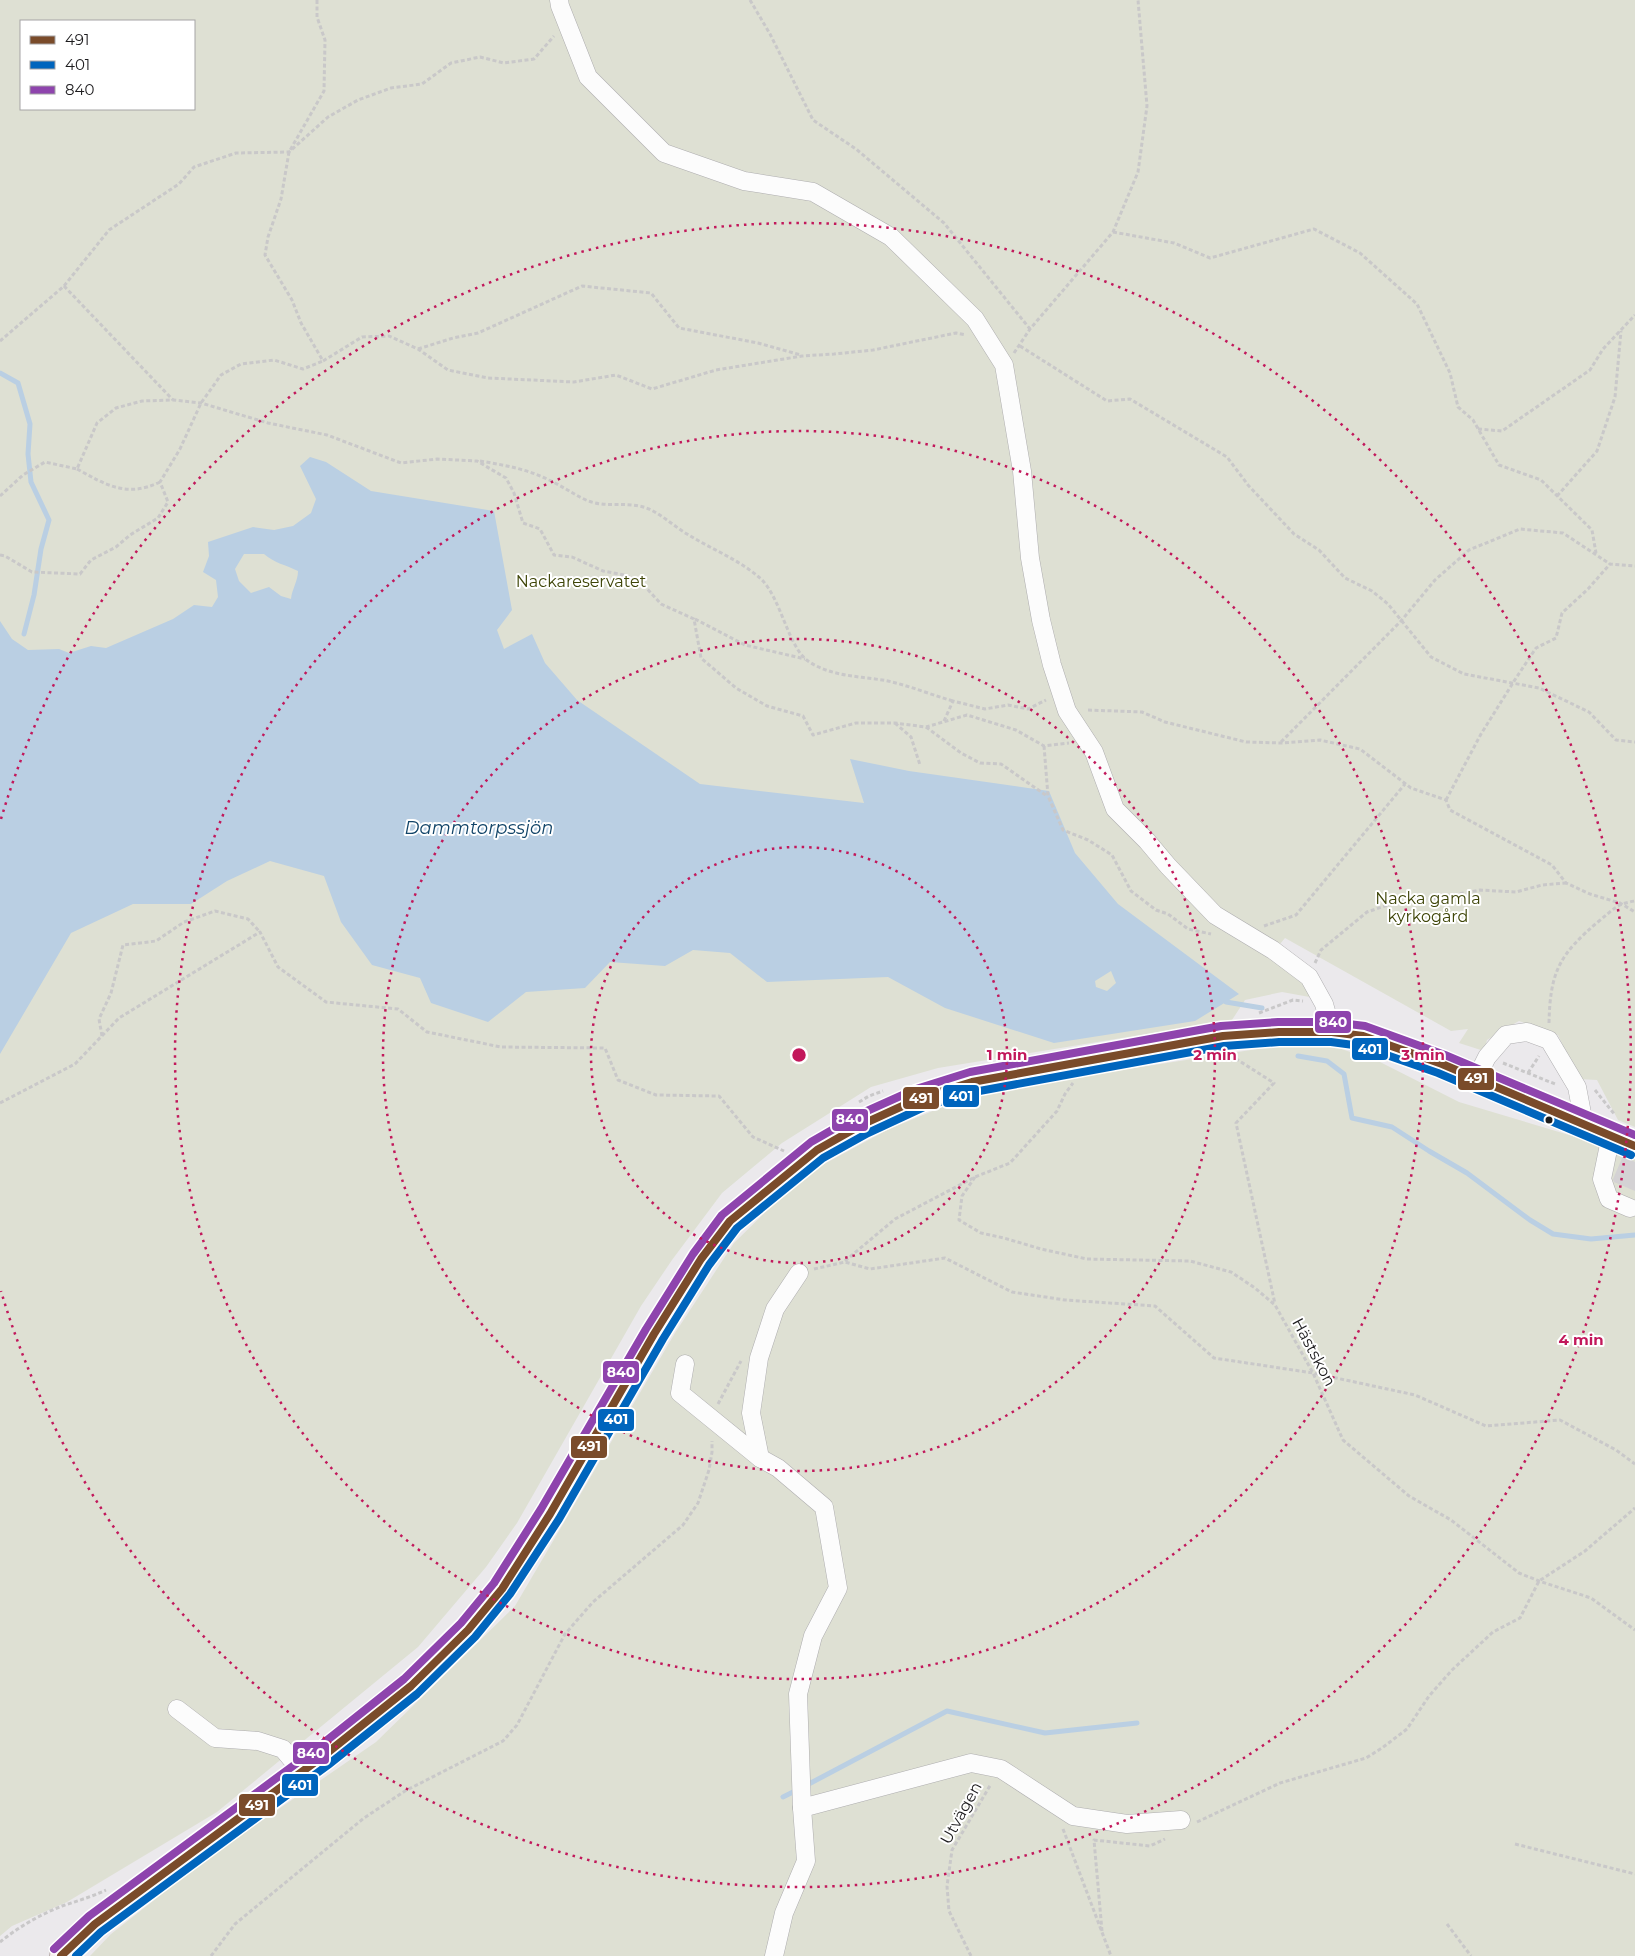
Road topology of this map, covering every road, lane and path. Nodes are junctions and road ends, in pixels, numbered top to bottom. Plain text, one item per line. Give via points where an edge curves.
1 (317, 0) edge
2 (559, 0) edge
3 (750, 0) edge
4 (1138, 0) edge
5 (566, 23) junction
6 (289, 152) junction
7 (1113, 232) junction
8 (64, 286) junction
9 (1635, 315) edge
10 (1030, 329) junction
11 (1621, 330) junction
12 (988, 339) junction
13 (0, 340) edge
14 (1020, 346) junction
15 (418, 349) junction
16 (802, 356) junction
17 (323, 361) junction
18 (1004, 365) junction
19 (173, 400) junction
20 (201, 403) junction
21 (1478, 429) junction
22 (477, 461) junction
23 (77, 469) junction
24 (160, 482) junction
25 (0, 496) edge
26 (1557, 496) junction
27 (1596, 553) junction
28 (0, 555) edge
29 (1610, 564) junction
30 (1635, 566) edge
31 (694, 619) junction
32 (1401, 621) junction
33 (806, 660) junction
34 (1513, 682) junction
35 (1061, 693) junction
36 (953, 701) junction
37 (1067, 710) junction
38 (944, 722) junction
39 (895, 723) junction
40 (926, 726) junction
41 (1635, 742) edge
42 (1281, 743) junction
43 (920, 765) dead end
44 (1405, 784) junction
45 (1048, 796) junction
46 (1446, 800) junction
47 (1566, 883) junction
48 (1635, 901) edge
49 (1620, 903) junction
50 (1635, 912) edge
51 (260, 932) junction
52 (1244, 932) junction
53 (1216, 935) dead end
54 (1309, 977) junction
55 (1324, 1004) junction
56 (1257, 1014) dead end
57 (1332, 1032) junction
58 (102, 1036) junction
59 (1223, 1036) junction
60 (1549, 1040) junction
61 (1528, 1073) dead end
62 (1476, 1079) junction
63 (1075, 1080) dead end
64 (0, 1103) edge
65 (1584, 1124) junction
66 (1611, 1135) junction
67 (1635, 1146) edge
68 (778, 1156) dead end
69 (975, 1177) junction
70 (1630, 1208) dead end
71 (844, 1262) junction
72 (799, 1273) joint
73 (1275, 1305) junction
74 (685, 1364) dead end
75 (1313, 1373) junction
76 (710, 1419) junction
77 (760, 1458) junction
78 (1635, 1464) edge
79 (1635, 1508) edge
80 (1539, 1582) junction
81 (1635, 1630) edge
82 (177, 1708) dead end
83 (1001, 1769) junction
84 (302, 1772) junction
85 (1053, 1803) junction
86 (802, 1808) junction
87 (1189, 1821) joint
88 (1170, 1836) dead end
89 (1515, 1844) dead end
90 (1635, 1874) edge
91 (108, 1888) dead end
92 (1447, 1924) dead end
93 (1102, 1931) junction
94 (0, 1942) edge
95 (61, 1956) edge
96 (211, 1956) edge
97 (774, 1956) edge
98 (971, 1956) edge
99 (1111, 1956) edge
100 (1471, 1956) edge

1 - 6 path via 317,17 325,40 324,91
2 - 5 street
3 - 10 path via 813,120 856,149 944,224
4 - 7 path via 1147,106 1138,172
5 - 6 path via 534,59 504,63 480,57 451,62 422,84 391,88 358,100 328,117
5 - 12 street via 588,77 664,153 744,181 813,192 892,237 975,319
6 - 8 path via 236,153 194,167 179,184 109,230
6 - 17 path via 281,199 265,254
7 - 10 path
7 - 21 path via 1174,243 1210,258 1314,229 1360,253 1417,304 1450,373 1458,407
8 - 13 path
8 - 19 path
9 - 11 path
10 - 14 path
11 - 21 path via 1603,349 1590,370 1502,431
11 - 26 path via 1615,397 1597,451
12 - 16 path via 956,333 872,350
12 - 18 street
14 - 18 path
14 - 32 path via 1107,401 1130,399 1226,457 1294,534 1319,550 1345,578 1372,590
15 - 16 path via 448,370 488,378 574,382 616,374 652,389 716,370
15 - 16 path via 478,333 582,286 651,293 679,328 758,343
15 - 17 path via 389,336 362,337
17 - 20 path via 304,369 274,360 241,364 221,376
18 - 35 street via 1022,471 1030,558 1041,620
19 - 20 path
19 - 23 path via 142,401 116,408 97,424
20 - 22 path via 268,423 327,435 401,463 437,459
20 - 24 path via 180,449
21 - 26 path via 1499,465 1541,480
22 - 31 path via 506,478 524,523 540,529 554,555 572,557 603,571 640,581 661,604
22 - 33 path via 521,468 587,500 608,506 628,504 648,509 744,567 762,580 771,592
23 - 24 path via 108,486 127,490 146,488
23 - 25 path via 45,462 23,475
24 - 28 path via 168,502 158,518 91,560 80,574 32,572
26 - 27 path via 1592,530
27 - 29 path
27 - 32 path via 1563,533 1520,529 1469,550 1434,580
29 - 30 path
29 - 34 path via 1562,613 1556,638 1536,648
31 - 33 path via 744,645
31 - 39 path via 702,658 736,688 766,706 803,716 813,735 856,723
32 - 34 path via 1431,657 1464,674
32 - 42 path
33 - 36 path via 838,674 888,682
34 - 41 path via 1539,688 1589,712 1616,740
34 - 46 path
35 - 36 path via 1028,709 1008,706 985,710
35 - 37 street
36 - 38 path
37 - 42 path via 1142,712 1166,722 1246,742
37 - 52 street via 1094,752 1115,809 1215,915
38 - 40 path
38 - 45 path via 967,715 1016,730 1044,746
39 - 40 path
39 - 43 path via 911,737
40 - 45 path via 961,753 980,763 1001,764
42 - 44 path via 1320,740 1360,749
44 - 46 path
44 - 52 path via 1296,915
45 - 53 path via 1063,830 1112,855 1131,891 1188,929
46 - 47 path via 1450,810 1552,865
47 - 49 path
47 - 54 path via 1516,892 1480,890 1394,903 1367,912 1321,950
48 - 49 path
49 - 50 path
49 - 60 path via 1577,940 1560,963 1550,994
51 - 58 path via 120,1018
51 - 58 path via 248,919 215,911 184,922 156,941 123,945 111,993 99,1018
51 - 68 path via 278,967 326,1002 398,1009 427,1032 501,1047 605,1048 618,1080 656,1095 719,1096 753,1137 785,1151
52 - 54 street
54 - 55 street
55 - 56 path via 1293,1000
55 - 57 street
57 - 59 main road
57 - 62 main road via 1363,1036
58 - 64 path via 75,1064
59 - 73 path via 1224,1051 1274,1083 1236,1123
59 - 84 main road via 972,1082 920,1098 817,1150 730,1221 701,1259 502,1589 468,1630 411,1686
60 - 61 path
60 - 62 street via 1528,1032 1506,1035 1486,1057
60 - 65 street via 1576,1087
62 - 65 main road
63 - 69 path via 1057,1111 1010,1163
65 - 66 main road
66 - 67 main road
66 - 70 street via 1602,1178 1609,1199
69 - 71 path via 895,1219
69 - 73 path, Hästskon via 962,1196 959,1220 981,1233 1088,1259 1190,1261 1231,1272
71 - 72 path
71 - 75 path via 870,1269 945,1258 1012,1292 1065,1300 1154,1306 1214,1358
72 - 77 street via 775,1309 759,1358 752,1413
73 - 75 path, Hästskon
74 - 76 street via 680,1393
75 - 78 path via 1415,1394 1486,1426 1560,1420
75 - 80 path, Hästskon via 1344,1440 1409,1496 1450,1520 1519,1573
76 - 77 street
76 - 96 path via 712,1452 698,1504 683,1525 593,1602 566,1634 516,1725 503,1741 405,1792 364,1818 235,1924
77 - 86 street via 778,1468 824,1507 838,1588 813,1636 798,1694
79 - 80 path via 1585,1551
80 - 81 path, Hästskon via 1591,1598
80 - 87 path via 1520,1618 1493,1632 1452,1670 1428,1696 1407,1729 1382,1748 1366,1758 1280,1783
82 - 84 street via 215,1738 258,1741 283,1749
83 - 85 street
83 - 86 street via 971,1763
83 - 98 path, Utvägen via 952,1850 947,1886 949,1911
84 - 95 main road via 95,1924
85 - 87 street via 1073,1816 1127,1824
85 - 93 path
86 - 97 street via 806,1862 784,1913
88 - 93 path via 1150,1846 1094,1840
89 - 90 path
91 - 94 path via 60,1907
92 - 100 path
93 - 99 path

